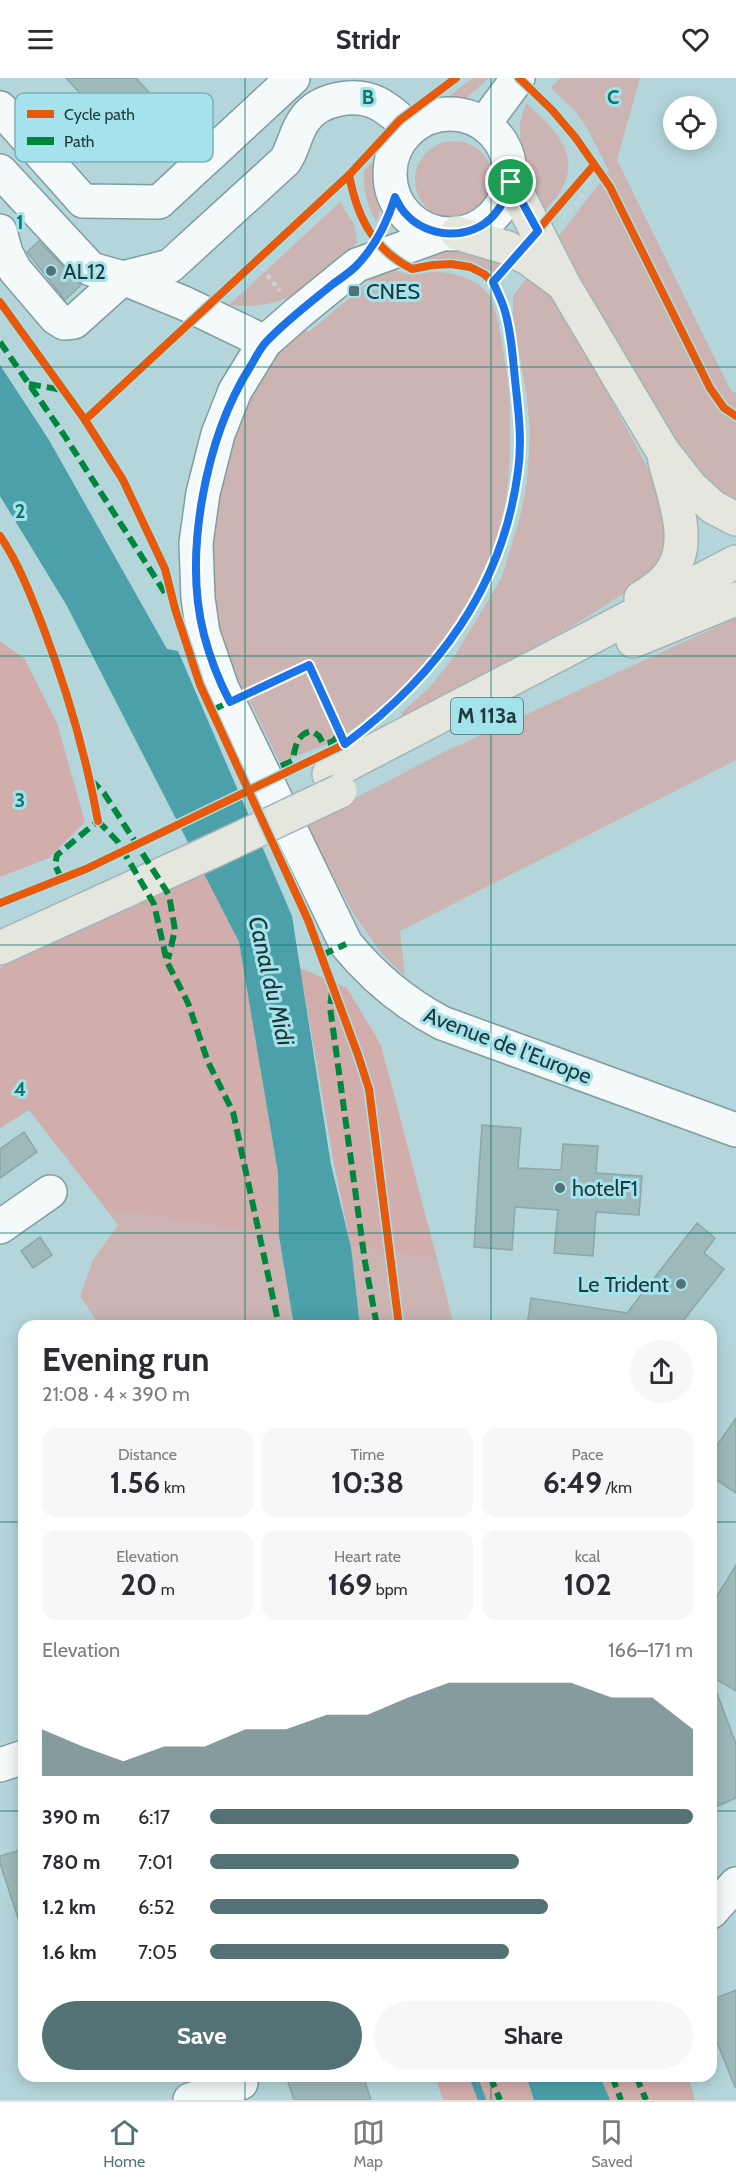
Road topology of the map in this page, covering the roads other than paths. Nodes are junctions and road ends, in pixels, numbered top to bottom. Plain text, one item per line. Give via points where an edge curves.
1 (293, 78) edge
2 (518, 78) edge
3 (0, 108) edge
4 (484, 124) junction
5 (15, 125) edge
6 (411, 128) junction
7 (213, 152) edge
8 (48, 162) edge
9 (202, 162) edge
10 (0, 171) edge
11 (511, 182) junction
12 (395, 197) junction
13 (0, 231) edge
14 (449, 233) junction
15 (357, 265) junction
16 (123, 278) junction
17 (564, 285) junction
18 (266, 342) junction
19 (662, 450) junction
20 (736, 519) edge
21 (736, 562) edge
22 (736, 583) edge
23 (736, 599) edge
24 (633, 641) junction
25 (484, 694) junction
26 (335, 783) junction
27 (100, 892) junction
28 (0, 928) edge
29 (0, 948) edge
30 (736, 1131) edge
31 (50, 1192) dead end
32 (0, 1227) edge
33 (18, 1759) edge
34 (0, 1765) edge
35 (736, 1884) edge
36 (717, 1905) edge
37 (242, 2086) edge
38 (190, 2100) edge

1 - 7 street
2 - 4 street
3 - 5 street
4 - 6 street via 466,115 447,114 427,118
4 - 11 street via 506,149
6 - 12 street via 398,143 392,160 390,179
6 - 16 street via 392,112 366,99 323,104 304,120 285,161 170,266
8 - 9 street via 83,201 159,202
10 - 16 street via 91,268
11 - 14 street via 493,217 476,228
11 - 17 main road
12 - 14 street via 406,214 422,227
12 - 15 street, Avenue de l'Europe via 387,222
13 - 16 street via 15,270 64,323 74,322
14 - 15 street, Avenue de l'Europe
14 - 17 main road via 508,248
15 - 18 street, Avenue de l'Europe
16 - 18 street
17 - 19 main road
18 - 30 street, Avenue de l'Europe via 235,391 218,434 203,493 196,543 198,598 213,663 345,944 400,998 442,1023
19 - 20 main road via 713,507
19 - 25 main road via 682,528 677,562 670,575 653,590
21 - 25 main road, M 113a
22 - 24 main road, M 113a
23 - 24 main road
24 - 26 main road, M 113a
25 - 26 main road, M 113a
26 - 27 main road, M 113a
27 - 28 main road
27 - 29 main road
31 - 32 street
33 - 34 street
35 - 36 street
37 - 38 street

